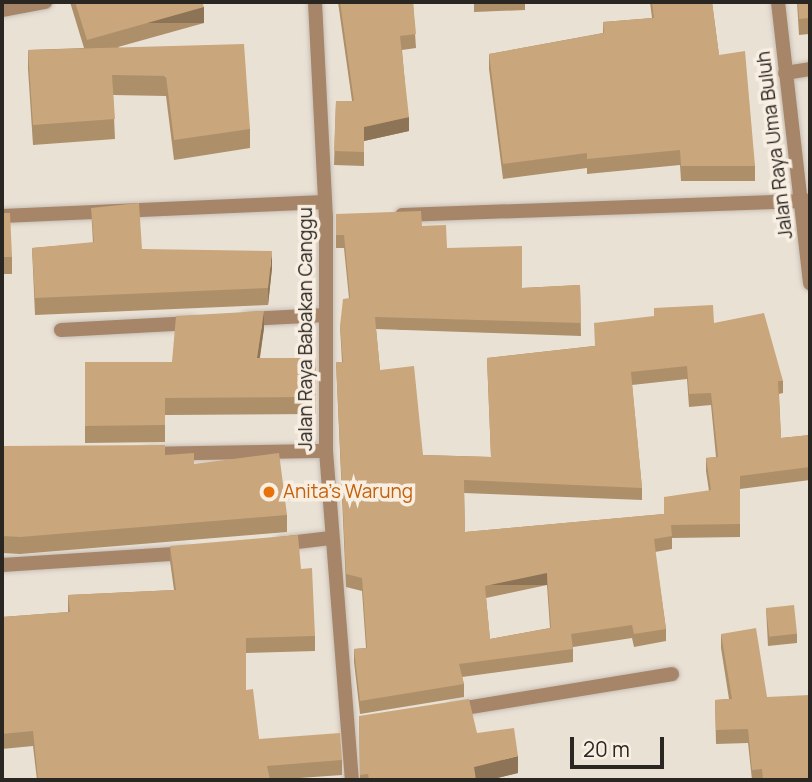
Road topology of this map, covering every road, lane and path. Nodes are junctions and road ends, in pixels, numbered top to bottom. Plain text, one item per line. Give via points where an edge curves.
1 (45, 2) edge
2 (315, 2) edge
3 (778, 2) edge
4 (2, 10) edge
5 (810, 69) edge
6 (785, 73) junction
7 (805, 202) edge
8 (330, 212) junction
9 (2, 216) edge
10 (380, 216) edge
11 (810, 283) edge
12 (326, 315) junction
13 (61, 330) dead end
14 (326, 452) junction
15 (133, 455) edge
16 (331, 538) junction
17 (264, 545) edge
18 (210, 551) edge
19 (2, 565) edge
20 (672, 674) dead end
21 (439, 712) edge
22 (371, 722) edge
23 (344, 726) junction
24 (352, 780) edge

1 - 4 street
2 - 8 street, Jalan Raya Babakan Canggu
3 - 6 street, Jalan Raya Uma Buluh
5 - 6 street
6 - 7 street, Jalan Raya Uma Buluh
7 - 10 street
7 - 11 street, Jalan Raya Uma Buluh
8 - 9 street
8 - 12 street, Jalan Raya Babakan Canggu
12 - 13 street
12 - 14 street, Jalan Raya Babakan Canggu
14 - 15 street
14 - 16 street, Jalan Raya Babakan Canggu
16 - 17 street
16 - 23 street, Jalan Raya Babakan Canggu
18 - 19 street
20 - 21 street
22 - 23 street
23 - 24 street, Jalan Raya Babakan Canggu

